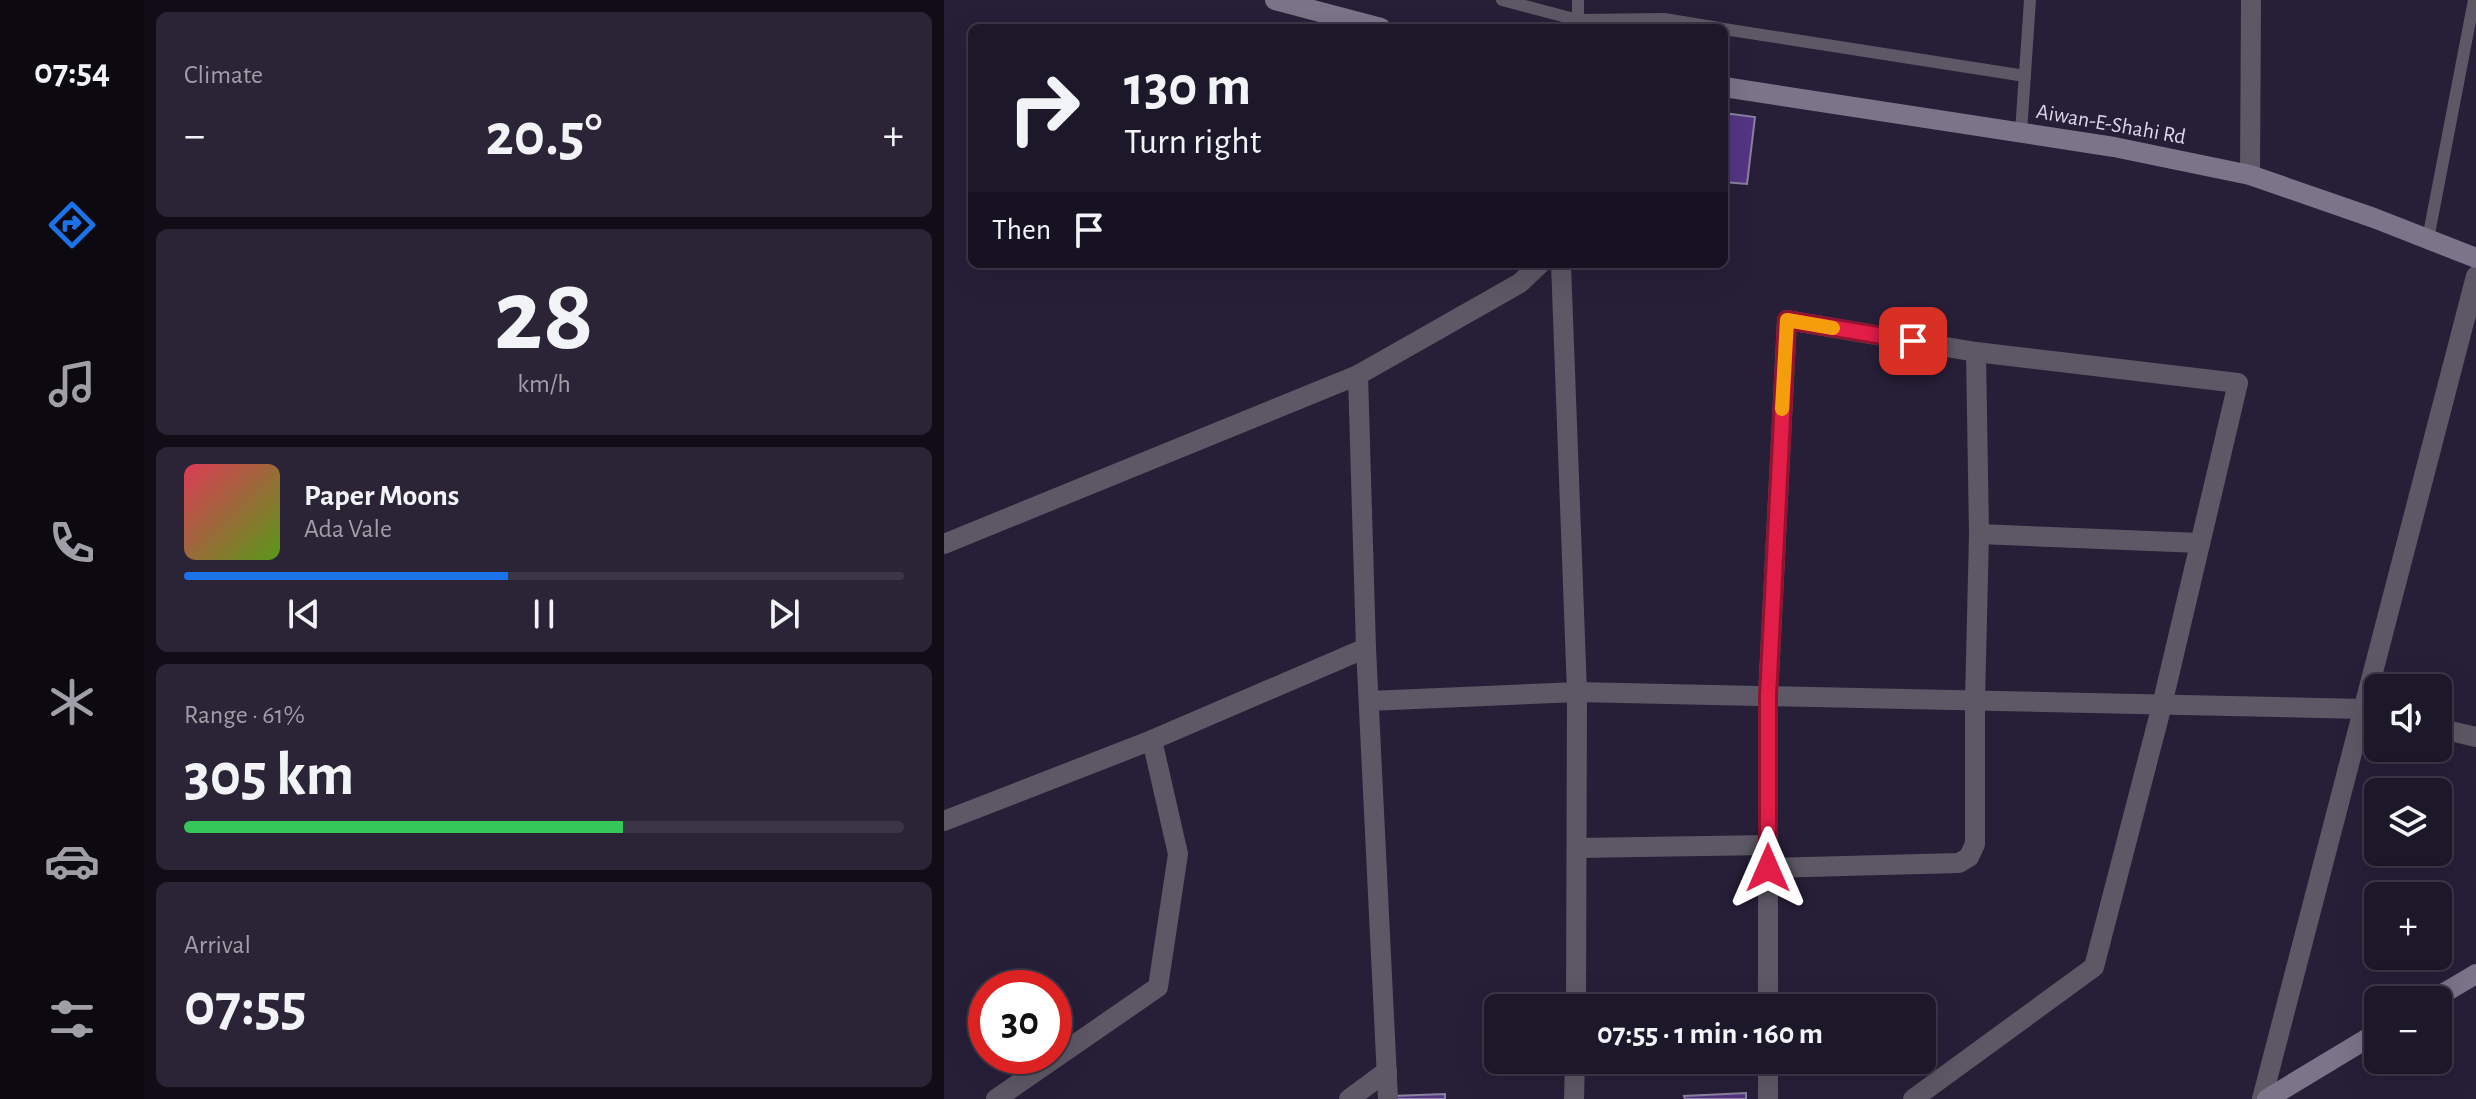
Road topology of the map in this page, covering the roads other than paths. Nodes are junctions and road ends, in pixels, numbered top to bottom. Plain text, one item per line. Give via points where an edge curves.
1 (1275, 0) edge
2 (1502, 0) edge
3 (1578, 0) edge
4 (2030, 0) edge
5 (2251, 0) edge
6 (2474, 0) edge
7 (1366, 24) edge
8 (1578, 24) edge
9 (1689, 24) edge
10 (1728, 29) edge
11 (2025, 76) junction
12 (1728, 88) edge
13 (2021, 132) junction
14 (2250, 175) junction
15 (2428, 239) junction
16 (2476, 258) edge
17 (1536, 268) edge
18 (1561, 268) edge
19 (2476, 276) edge
20 (1976, 352) junction
21 (1358, 375) junction
22 (1979, 534) junction
23 (2200, 543) junction
24 (944, 544) edge
25 (1366, 648) junction
26 (2380, 674) edge
27 (1577, 692) junction
28 (1768, 696) junction
29 (1369, 701) junction
30 (1975, 701) junction
31 (2162, 705) junction
32 (2364, 711) edge
33 (2452, 731) edge
34 (2364, 736) edge
35 (2476, 737) edge
36 (1152, 740) junction
37 (944, 821) edge
38 (1768, 845) junction
39 (1577, 848) junction
40 (1768, 868) junction
41 (2476, 974) edge
42 (2452, 988) edge
43 (1576, 994) edge
44 (1768, 994) edge
45 (2364, 1040) edge
46 (1387, 1071) junction
47 (1575, 1074) edge
48 (1768, 1074) edge
49 (996, 1099) edge
50 (1349, 1099) edge
51 (1388, 1099) edge
52 (1574, 1099) edge
53 (1768, 1099) edge
54 (1913, 1099) edge
55 (2264, 1099) edge

1 - 7 main road
2 - 8 lane
3 - 8 lane
4 - 11 lane
5 - 14 street
6 - 15 lane
8 - 9 lane via 1650,19
10 - 11 lane
11 - 13 lane
12 - 13 main road, Aiwan-E-Shahi Rd
13 - 14 main road, Aiwan-E-Shahi Rd
14 - 15 main road, Aiwan-E-Shahi Rd
15 - 16 main road, Aiwan-E-Shahi Rd
17 - 21 street via 1520,283
18 - 27 street
19 - 26 street
20 - 22 street
20 - 23 street via 2238,383
20 - 28 street via 1787,320
21 - 24 street
21 - 25 street
22 - 23 street
22 - 30 street
23 - 31 street
25 - 29 street
25 - 36 street
27 - 28 street
27 - 29 street
27 - 39 street
28 - 30 street
28 - 38 street
29 - 46 street
30 - 31 street
30 - 40 street via 1975,844 1969,857 1959,863
31 - 32 street
31 - 54 street via 2094,967
33 - 35 street
34 - 55 street
36 - 37 street
36 - 49 street via 1178,854 1158,987
38 - 39 street
38 - 40 street
39 - 43 street
40 - 44 street
41 - 42 main road
45 - 55 main road
46 - 50 street
46 - 51 street
47 - 52 street
48 - 53 street

